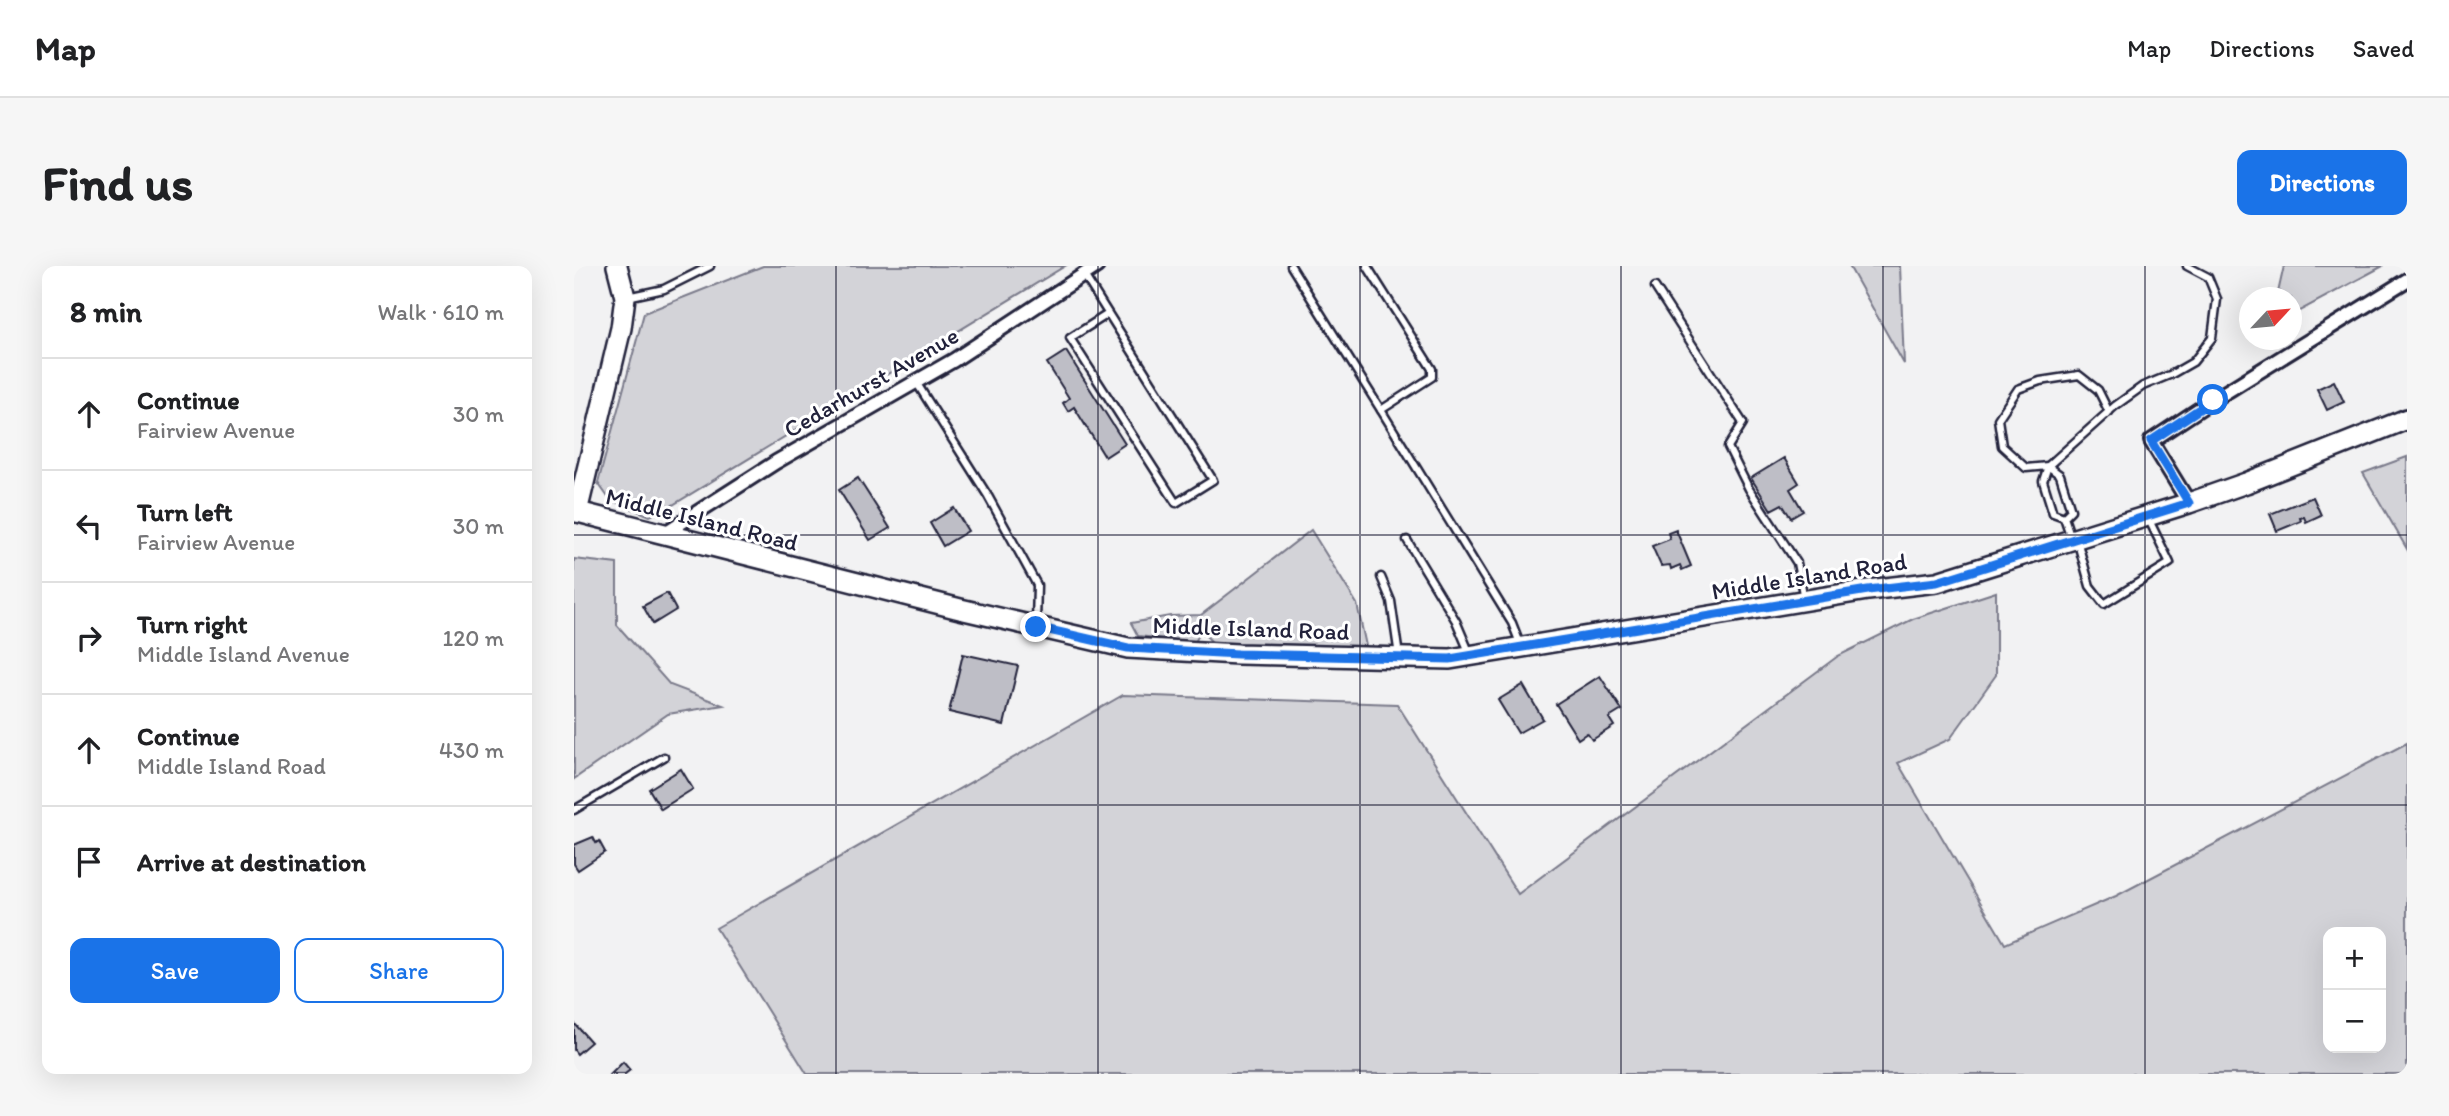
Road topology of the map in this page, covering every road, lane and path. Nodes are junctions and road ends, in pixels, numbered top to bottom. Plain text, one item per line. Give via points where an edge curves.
1 (617, 266) edge
2 (710, 266) edge
3 (1097, 266) edge
4 (1291, 266) edge
5 (1367, 266) edge
6 (2187, 266) edge
7 (1084, 275) junction
8 (2407, 280) edge
9 (1655, 287) dead end
10 (625, 297) junction
11 (1108, 314) junction
12 (916, 382) junction
13 (1381, 410) junction
14 (2109, 412) junction
15 (2407, 419) edge
16 (2048, 466) junction
17 (2189, 503) junction
18 (576, 512) edge
19 (2147, 516) junction
20 (2064, 517) junction
21 (665, 533) junction
22 (2074, 539) junction
23 (1407, 540) dead end
24 (1381, 577) dead end
25 (1804, 600) junction
26 (1036, 627) junction
27 (1521, 647) junction
28 (1471, 656) junction
29 (1399, 658) junction
30 (664, 757) dead end
31 (574, 810) edge

1 - 10 street
2 - 10 lane via 664,289
3 - 7 street, Cedarhurst Avenue
4 - 13 lane
5 - 13 lane via 1432,369 1432,377
6 - 14 lane via 2208,277 2217,299 2212,338 2193,362 2143,386
7 - 11 lane
7 - 12 street, Cedarhurst Avenue
8 - 17 street via 2151,441
9 - 25 lane via 1743,423 1728,447 1797,563
10 - 18 street
11 - 11 lane via 1213,480 1176,503 1070,338
12 - 21 street, Cedarhurst Avenue via 776,462
12 - 26 lane via 1037,585
13 - 27 lane via 1505,612
14 - 16 lane
14 - 16 lane via 2098,390 2079,375 2018,389 1998,419 2002,446 2026,468
15 - 17 street
16 - 20 lane via 2043,481 2053,513
16 - 20 lane via 2060,475 2071,510
17 - 19 street, Middle Island Road
18 - 21 street, Middle Island Road
19 - 22 street, Middle Island Road
19 - 22 lane via 2170,563 2104,604 2090,586
20 - 22 lane
21 - 26 street, Middle Island Road
22 - 25 street, Middle Island Road via 1937,582
23 - 28 lane via 1456,621
24 - 29 lane via 1391,601
25 - 27 street, Middle Island Road
26 - 29 street, Middle Island Road via 1128,648
27 - 28 street, Middle Island Road
28 - 29 street, Middle Island Road
30 - 31 lane

